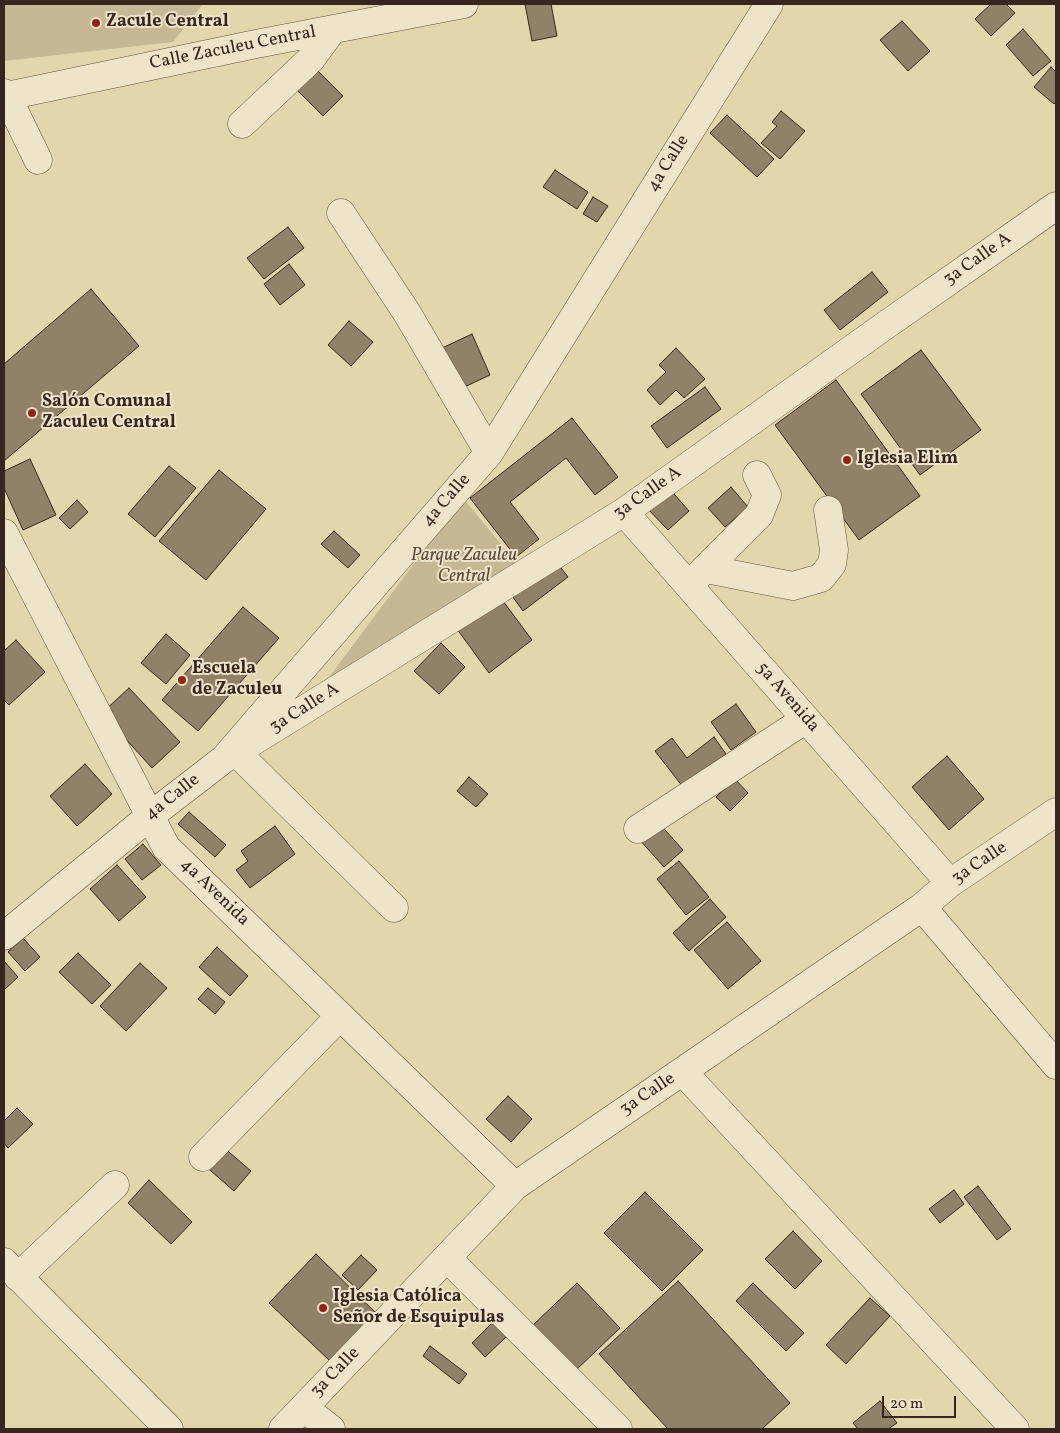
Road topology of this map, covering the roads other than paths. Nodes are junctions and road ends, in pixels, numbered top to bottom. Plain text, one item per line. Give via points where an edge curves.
1 (464, 4) edge
2 (769, 4) edge
3 (333, 29) junction
4 (5, 94) edge
5 (242, 124) dead end
6 (38, 160) dead end
7 (1056, 206) edge
8 (341, 213) dead end
9 (489, 452) junction
10 (757, 475) dead end
11 (828, 510) dead end
12 (624, 512) junction
13 (4, 533) edge
14 (697, 577) junction
15 (806, 719) junction
16 (230, 756) junction
17 (1056, 812) edge
18 (150, 816) junction
19 (638, 829) dead end
20 (950, 883) junction
21 (394, 908) dead end
22 (922, 908) junction
23 (4, 936) edge
24 (340, 1016) junction
25 (1056, 1064) edge
26 (683, 1072) junction
27 (203, 1157) dead end
28 (115, 1185) dead end
29 (515, 1186) junction
30 (447, 1258) junction
31 (11, 1270) edge
32 (304, 1408) junction
33 (169, 1429) edge
34 (283, 1429) edge
35 (331, 1429) edge
36 (618, 1429) edge
37 (1015, 1429) edge

1 - 3 street, Calle Zaculeu Central
2 - 9 street, 4a Calle
3 - 4 street, Calle Zaculeu Central
3 - 5 street via 311,59
4 - 6 street
7 - 12 street, 3a Calle A
8 - 9 street via 407,313
9 - 16 street, 4a Calle
10 - 14 street via 766,495 759,515
11 - 14 street via 834,550 832,564 821,578 793,586
12 - 14 street, 5a Avenida
12 - 16 street, 3a Calle A
13 - 18 street, 4a Avenida
14 - 15 street, 5a Avenida
15 - 19 street
15 - 20 street, 5a Avenida
16 - 18 street, 4a Calle
16 - 21 street
17 - 20 street, 3a Calle
18 - 23 street, 4a Calle
18 - 24 street, 4a Avenida via 166,847
20 - 22 street, 3a Calle
22 - 25 street
22 - 26 street, 3a Calle
24 - 27 street
24 - 29 street, 4a Avenida
26 - 29 street, 3a Calle
26 - 37 street
28 - 31 street
29 - 30 street, 3a Calle
30 - 32 street, 3a Calle
30 - 36 street
31 - 33 street
32 - 34 street, 3a Calle
32 - 35 street

